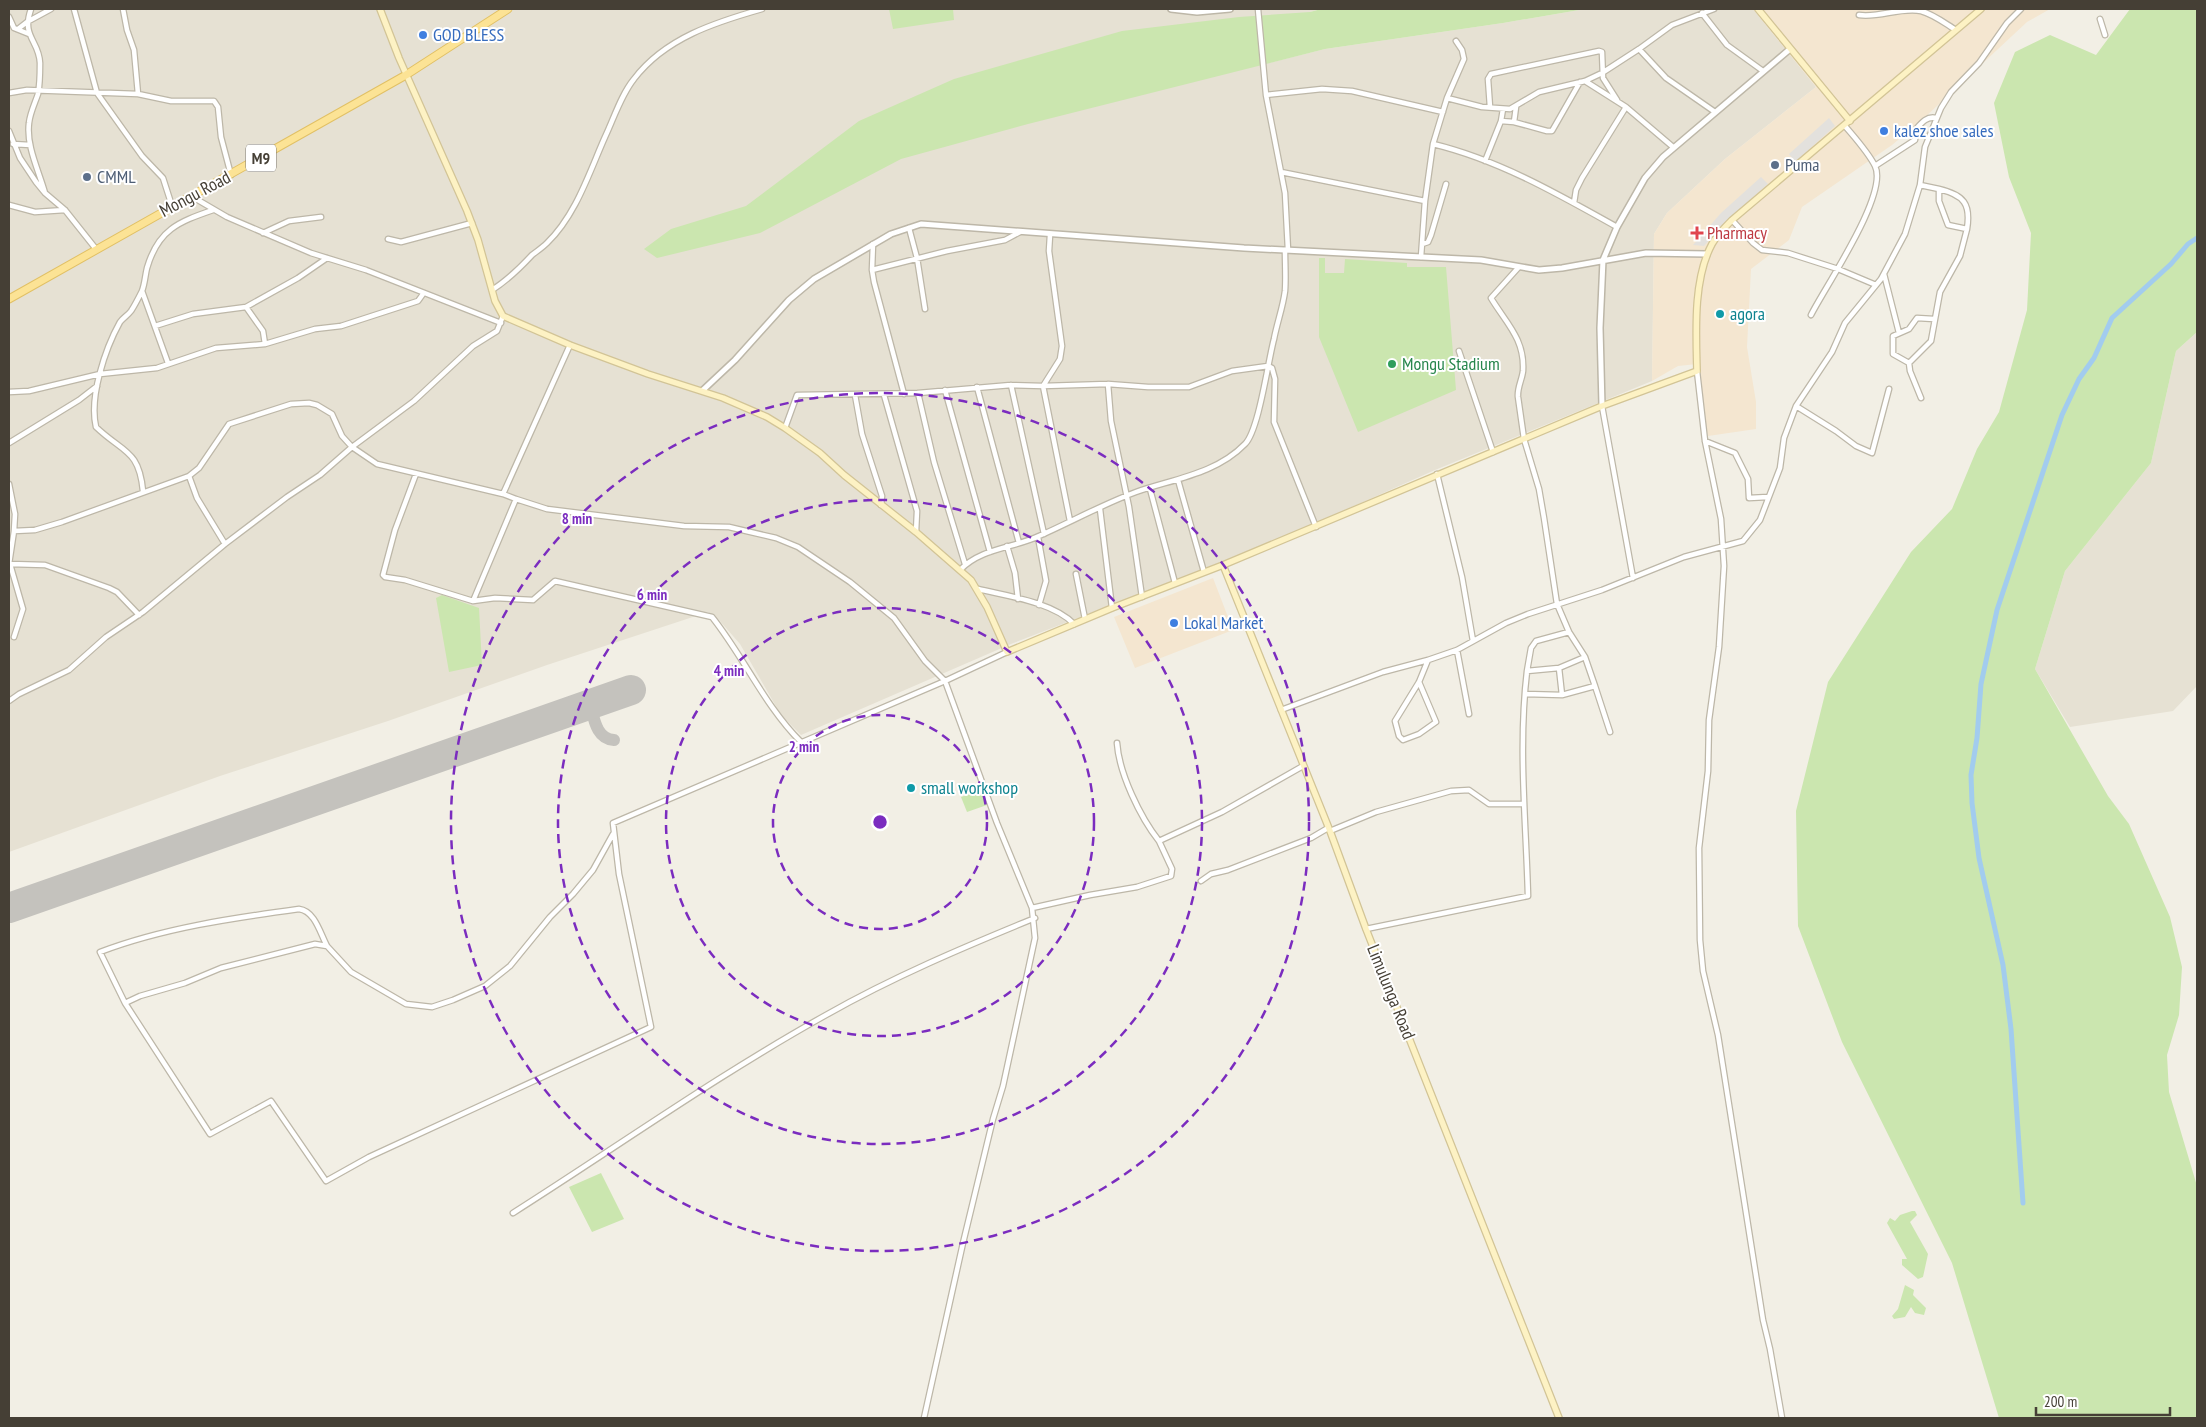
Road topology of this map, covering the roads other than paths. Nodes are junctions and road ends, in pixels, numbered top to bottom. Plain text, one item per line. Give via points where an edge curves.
1 (31, 9) edge
2 (51, 9) edge
3 (74, 9) edge
4 (123, 9) edge
5 (380, 9) edge
6 (508, 9) edge
7 (740, 9) edge
8 (762, 9) edge
9 (1171, 9) edge
10 (1230, 9) edge
11 (1258, 9) edge
12 (1714, 9) edge
13 (1758, 9) edge
14 (1982, 9) edge
15 (2021, 9) edge
16 (1702, 13) junction
17 (742, 14) junction
18 (1859, 15) dead end
19 (9, 17) edge
20 (2100, 19) dead end
21 (26, 22) junction
22 (18, 29) junction
23 (1956, 30) junction
24 (29, 34) junction
25 (2105, 35) dead end
26 (1456, 41) dead end
27 (1790, 49) junction
28 (1640, 50) junction
29 (1763, 70) junction
30 (1602, 73) junction
31 (406, 75) junction
32 (1583, 82) junction
33 (39, 91) junction
34 (9, 93) edge
35 (97, 93) junction
36 (138, 94) junction
37 (1266, 95) junction
38 (1447, 98) junction
39 (1617, 100) junction
40 (1516, 107) junction
41 (1626, 107) junction
42 (1490, 108) junction
43 (1503, 109) junction
44 (1443, 112) junction
45 (1715, 112) junction
46 (1936, 118) junction
47 (1501, 120) junction
48 (1850, 121) junction
49 (1514, 122) junction
50 (1845, 126) junction
51 (9, 131) edge
52 (13, 144) junction
53 (1433, 144) junction
54 (30, 145) junction
55 (1673, 147) junction
56 (1485, 161) junction
57 (1875, 166) junction
58 (1281, 172) junction
59 (231, 175) junction
60 (1446, 184) dead end
61 (1920, 185) junction
62 (1939, 189) junction
63 (45, 193) junction
64 (191, 196) junction
65 (1425, 201) junction
66 (1574, 203) junction
67 (9, 205) edge
68 (172, 206) junction
69 (64, 210) junction
70 (213, 210) junction
71 (321, 217) dead end
72 (1732, 220) junction
73 (472, 223) junction
74 (1617, 227) junction
75 (909, 228) junction
76 (1967, 229) junction
77 (1020, 232) junction
78 (263, 233) junction
79 (1050, 235) junction
80 (388, 239) dead end
81 (873, 244) junction
82 (1422, 244) junction
83 (96, 250) junction
84 (1286, 250) junction
85 (1707, 254) junction
86 (1421, 257) junction
87 (327, 258) junction
88 (917, 258) junction
89 (1603, 260) junction
90 (1518, 268) junction
91 (1838, 269) junction
92 (872, 270) junction
93 (1884, 274) junction
94 (1876, 285) junction
95 (142, 290) junction
96 (492, 290) junction
97 (423, 294) junction
98 (9, 300) edge
99 (246, 306) junction
100 (925, 309) dead end
101 (1811, 315) dead end
102 (503, 316) junction
103 (1934, 319) junction
104 (501, 323) junction
105 (155, 326) junction
106 (1899, 332) junction
107 (265, 344) junction
108 (570, 345) junction
109 (1460, 351) dead end
110 (168, 363) junction
111 (1909, 363) junction
112 (1268, 366) junction
113 (1697, 371) junction
114 (100, 374) junction
115 (1108, 384) junction
116 (1011, 385) junction
117 (97, 386) junction
118 (1043, 386) junction
119 (977, 387) junction
120 (1888, 389) dead end
121 (703, 390) junction
122 (945, 390) junction
123 (9, 392) edge
124 (918, 393) junction
125 (904, 394) junction
126 (856, 395) junction
127 (884, 395) junction
128 (1921, 398) dead end
129 (1602, 406) junction
130 (1796, 406) junction
131 (785, 428) junction
132 (1524, 439) junction
133 (1705, 440) junction
134 (9, 443) edge
135 (352, 447) junction
136 (1493, 452) junction
137 (416, 474) junction
138 (1437, 474) junction
139 (189, 476) junction
140 (1178, 480) junction
141 (9, 484) edge
142 (1150, 489) junction
143 (144, 491) junction
144 (503, 494) junction
145 (1127, 496) junction
146 (1768, 498) junction
147 (516, 499) junction
148 (880, 505) junction
149 (1100, 509) junction
150 (1070, 521) junction
151 (1316, 526) junction
152 (14, 531) junction
153 (916, 532) junction
154 (1044, 534) junction
155 (1038, 537) junction
156 (1019, 543) junction
157 (225, 544) junction
158 (1722, 545) junction
159 (1007, 546) junction
160 (990, 552) junction
161 (9, 564) edge
162 (965, 564) junction
163 (1223, 565) junction
164 (960, 570) junction
165 (1204, 572) junction
166 (1076, 574) dead end
167 (1633, 578) junction
168 (1175, 583) junction
169 (978, 589) junction
170 (1142, 597) junction
171 (1018, 599) junction
172 (473, 600) junction
173 (1039, 604) junction
174 (1556, 604) junction
175 (1112, 608) junction
176 (138, 615) junction
177 (1085, 620) junction
178 (1074, 624) junction
179 (1569, 632) junction
180 (14, 637) dead end
181 (1473, 642) junction
182 (1457, 650) junction
183 (1007, 652) junction
184 (1585, 657) junction
185 (1428, 660) junction
186 (1559, 668) junction
187 (1528, 671) junction
188 (945, 681) junction
189 (1419, 682) junction
190 (1595, 686) junction
191 (1524, 694) junction
192 (1562, 694) junction
193 (9, 702) edge
194 (1281, 710) junction
195 (1469, 714) dead end
196 (1610, 732) dead end
197 (801, 742) junction
198 (1116, 743) dead end
199 (1303, 766) junction
200 (1524, 804) junction
201 (1329, 830) junction
202 (614, 833) junction
203 (1159, 841) junction
204 (1201, 882) dead end
205 (1032, 908) junction
206 (1035, 918) junction
207 (1366, 929) junction
208 (327, 946) junction
209 (125, 1003) junction
210 (513, 1213) dead end
211 (924, 1418) edge
212 (1559, 1418) edge
213 (1782, 1418) edge

1 - 21 street
2 - 21 street
3 - 35 street
4 - 36 street via 134,50
5 - 31 main road
6 - 31 main road, Mongu Road / M9
7 - 17 street
8 - 17 street
9 - 10 street via 1197,12
11 - 37 street
12 - 16 street
13 - 27 main road
14 - 23 main road
15 - 46 street via 1979,63 1950,92
16 - 28 street via 1672,25
16 - 29 street via 1727,45
17 - 96 street via 702,29 667,48 634,79 568,215 547,243 510,279
18 - 23 street via 1873,17 1907,11 1922,12
19 - 22 street via 14,28
20 - 25 street
21 - 22 street
21 - 24 street
22 - 24 street
23 - 48 main road
24 - 33 street via 40,60
26 - 38 street via 1464,60
27 - 29 street
27 - 48 main road
28 - 30 street
28 - 45 street via 1666,78
29 - 45 street
30 - 32 street
30 - 39 street
30 - 42 street via 1601,51 1497,72 1488,79
31 - 59 main road, Mongu Road / M9
31 - 73 main road
32 - 39 street
32 - 40 street via 1539,92
32 - 49 street via 1552,131
33 - 34 street
33 - 35 street
33 - 54 street via 29,123
35 - 36 street
35 - 68 street via 142,156 163,178
36 - 59 street via 171,101 214,102
37 - 44 street via 1322,89 1352,91
37 - 58 street
38 - 42 street
38 - 44 street
39 - 41 street
40 - 43 street
40 - 49 street
41 - 55 street
41 - 66 street via 1582,178
42 - 43 street
43 - 47 street
44 - 53 street
45 - 55 street
46 - 57 street via 1924,120 1916,128 1915,140
46 - 61 street via 1925,147
47 - 49 street
47 - 56 street
48 - 50 main road
50 - 57 street
50 - 72 main road
51 - 52 street
52 - 54 street
52 - 63 street via 26,169
53 - 56 street
53 - 65 street
54 - 63 street
55 - 74 street via 1645,178
56 - 66 street via 1521,174
57 - 91 street via 1877,182 1867,213
58 - 65 street
58 - 84 street via 1288,219
59 - 64 main road, Mongu Road / M9
60 - 82 street via 1431,236
61 - 62 street
61 - 93 street via 1905,234
62 - 76 street via 1939,202 1948,224
62 - 76 street via 1966,202
63 - 69 street
64 - 68 main road, Mongu Road / M9
64 - 70 street
65 - 82 street
66 - 74 street
67 - 69 street via 36,212
68 - 83 main road, Mongu Road / M9
69 - 83 street
70 - 78 street
70 - 95 street via 180,222 163,235 147,266
71 - 78 street via 289,221
72 - 85 main road via 1718,234
72 - 91 street via 1762,250 1788,253
73 - 80 street via 401,242
73 - 96 main road
74 - 89 street
75 - 77 street via 934,224
75 - 81 street
75 - 88 street
76 - 103 street via 1960,256 1940,292
77 - 79 street
77 - 88 street via 1006,240
78 - 87 street
79 - 84 street
79 - 118 street via 1049,251 1062,346 1060,358
81 - 92 street
81 - 121 street via 814,279 800,291
82 - 86 street
83 - 98 main road, Mongu Road / M9
84 - 86 street
84 - 112 street via 1285,291
85 - 89 street via 1646,253
85 - 113 main road via 1698,300
86 - 90 street via 1481,260
87 - 97 street
87 - 99 street
88 - 92 street
88 - 100 street
89 - 90 street via 1562,268
89 - 129 street
90 - 132 street via 1491,298 1520,343 1523,372 1517,391
91 - 94 street
91 - 101 street
92 - 125 street
93 - 94 street
93 - 106 street
94 - 130 street via 1845,323 1832,352
95 - 105 street
95 - 114 street via 131,311 121,321
96 - 102 main road
97 - 104 street
97 - 107 street via 418,301 342,326 315,329
99 - 105 street via 193,314
99 - 107 street via 262,331
102 - 104 street
102 - 108 main road
103 - 106 street via 1917,318 1909,328
103 - 111 street via 1931,341
104 - 135 street via 497,331 473,346 414,401
105 - 110 street
106 - 111 street via 1892,337 1892,354
107 - 110 street via 216,348
108 - 121 main road
108 - 144 street
109 - 136 street
110 - 114 street via 145,370
111 - 128 street
112 - 115 street via 1232,371 1189,387
112 - 140 street via 1247,443 1226,460
112 - 151 street via 1272,368 1275,379 1274,422
113 - 129 main road
113 - 133 street
114 - 117 street
114 - 123 street via 38,389
115 - 118 street
115 - 145 street via 1111,421
116 - 118 street
116 - 119 street
116 - 154 street
117 - 134 street
117 - 143 street via 96,427 135,459
118 - 150 street
119 - 122 street
119 - 156 street
120 - 130 street via 1872,453
121 - 131 main road
122 - 124 street
122 - 160 street
124 - 125 street
124 - 162 street via 934,462
125 - 127 street
126 - 127 street
126 - 131 street via 797,395
126 - 148 street via 862,434 882,496
127 - 153 street via 917,510
129 - 132 main road
129 - 167 street
130 - 146 street via 1784,438 1780,468
131 - 148 main road via 820,453
132 - 136 main road
132 - 174 street via 1544,518
133 - 146 street via 1735,453 1748,479 1749,498
133 - 158 street via 1717,494
135 - 137 street via 377,464
135 - 139 street via 342,436 332,414 317,405 291,404 229,424 199,468
135 - 157 street via 320,475
136 - 138 main road
137 - 144 street
137 - 172 street via 394,530 383,575
138 - 151 main road
138 - 181 street via 1462,577
139 - 143 street
139 - 157 street
140 - 142 street
140 - 165 street
141 - 152 street
142 - 145 street
142 - 168 street
143 - 152 street via 62,522 35,530
144 - 147 street
145 - 149 street
145 - 170 street
146 - 158 street via 1757,526 1743,541
147 - 172 street
147 - 188 street via 547,508 684,526 729,527 776,538 798,547 850,582 894,618
148 - 153 main road
149 - 150 street
149 - 175 street
150 - 154 street
151 - 163 main road
152 - 161 street
153 - 164 main road
154 - 155 street
155 - 156 street
155 - 173 street via 1046,580
156 - 159 street
157 - 176 street
158 - 167 street
158 - 213 street via 1724,566 1719,647 1699,848 1700,940
159 - 160 street
159 - 171 street
160 - 162 street
161 - 176 street via 45,565 109,588 117,592
161 - 180 street via 23,609
162 - 164 street
163 - 165 main road
163 - 194 main road, Limulunga Road
164 - 169 main road
165 - 168 main road
166 - 177 street
167 - 174 street
168 - 170 main road
169 - 171 street
169 - 183 main road
170 - 175 main road
171 - 173 street
172 - 197 street via 533,600 555,581 712,617 769,704
173 - 178 street
174 - 179 street
174 - 181 street via 1506,623
175 - 177 main road
176 - 193 street via 63,674 30,688
177 - 178 main road
178 - 183 main road
179 - 184 street
179 - 187 street via 1536,641 1531,648
181 - 182 street
182 - 185 street
182 - 195 street
183 - 188 street
184 - 186 street
184 - 190 street
185 - 189 street
185 - 194 street via 1383,672
186 - 187 street
186 - 192 street
187 - 191 street
188 - 197 street
188 - 205 street
189 - 189 street via 1395,721 1403,740 1436,722
190 - 192 street
190 - 196 street
191 - 192 street
191 - 200 street via 1521,766
194 - 199 main road, Limulunga Road
197 - 202 street via 613,824
198 - 203 street via 1128,784 1147,825
199 - 201 main road, Limulunga Road
199 - 203 street via 1222,812
200 - 201 street via 1489,804 1469,790 1451,791 1376,812
200 - 207 street via 1528,896
201 - 204 street via 1211,874
201 - 207 main road, Limulunga Road
202 - 208 street via 593,870 510,966 484,986 453,1000 432,1007 406,1004 351,972
202 - 209 street via 619,874 651,1027 369,1157 326,1181 270,1100 210,1134
203 - 205 street via 1172,869 1171,876 1137,887
205 - 206 street
206 - 210 street via 932,961 826,1015
206 - 211 street via 1036,938
207 - 212 main road, Limulunga Road
208 - 209 street via 315,944 246,960
208 - 209 street via 312,916 300,909 212,923 121,944 100,952

